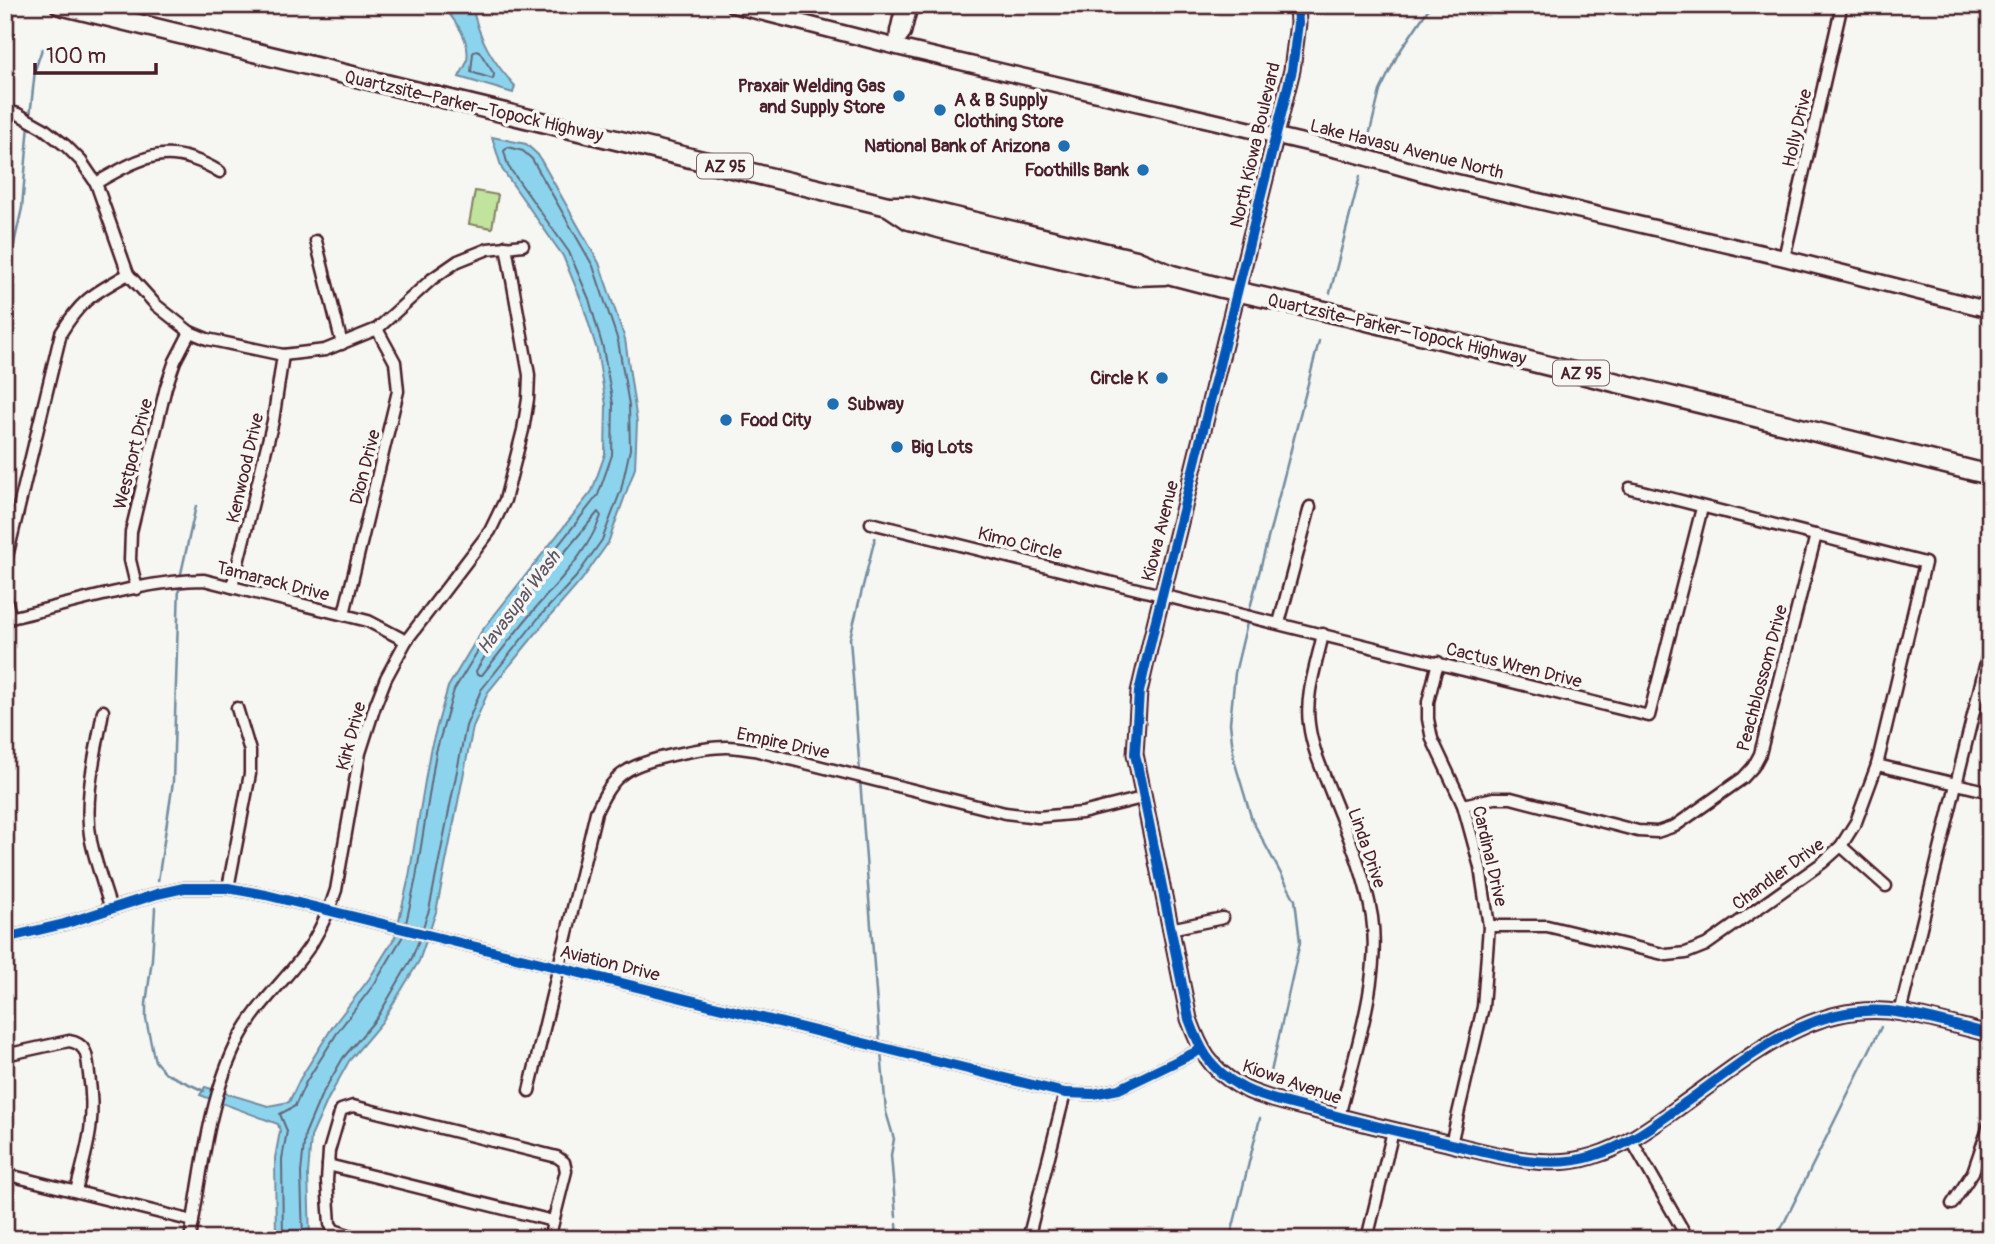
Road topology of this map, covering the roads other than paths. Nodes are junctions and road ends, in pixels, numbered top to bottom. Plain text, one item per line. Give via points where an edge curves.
1 (60, 5) edge
2 (733, 5) edge
3 (902, 5) edge
4 (912, 5) edge
5 (1297, 5) edge
6 (1839, 5) edge
7 (895, 46) junction
8 (5, 110) edge
9 (1277, 136) junction
10 (220, 172) dead end
11 (96, 183) junction
12 (316, 241) dead end
13 (523, 245) dead end
14 (506, 246) junction
15 (1784, 258) junction
16 (128, 274) junction
17 (1238, 292) junction
18 (1990, 310) edge
19 (377, 330) junction
20 (190, 332) junction
21 (342, 344) junction
22 (283, 355) junction
23 (1990, 475) edge
24 (1630, 488) dead end
25 (1310, 507) dead end
26 (1702, 508) junction
27 (871, 523) dead end
28 (1816, 535) junction
29 (5, 565) edge
30 (232, 587) junction
31 (136, 589) junction
32 (1162, 594) junction
33 (5, 596) edge
34 (344, 614) junction
35 (8, 618) edge
36 (1279, 623) junction
37 (1323, 634) junction
38 (406, 641) junction
39 (1990, 646) edge
40 (1438, 662) junction
41 (237, 708) dead end
42 (103, 712) dead end
43 (1877, 765) junction
44 (1956, 783) junction
45 (1990, 792) edge
46 (1142, 798) junction
47 (1463, 805) junction
48 (1841, 846) junction
49 (1886, 886) dead end
50 (228, 888) junction
51 (111, 909) junction
52 (329, 911) junction
53 (1223, 918) dead end
54 (1489, 926) junction
55 (1170, 929) junction
56 (5, 938) edge
57 (559, 968) junction
58 (1900, 1013) junction
59 (1990, 1034) edge
60 (1200, 1049) junction
61 (5, 1055) edge
62 (529, 1091) dead end
63 (1065, 1093) junction
64 (1339, 1117) junction
65 (1990, 1123) edge
66 (1393, 1131) junction
67 (1632, 1141) junction
68 (1451, 1144) junction
69 (328, 1165) junction
70 (5, 1174) edge
71 (76, 1191) junction
72 (1952, 1204) dead end
73 (193, 1221) junction
74 (553, 1221) junction
75 (190, 1239) edge
76 (361, 1239) edge
77 (549, 1239) edge
78 (1028, 1239) edge
79 (1367, 1239) edge
80 (1688, 1239) edge

1 - 17 highway, Quartzsite–Parker–Topock Highway / AZ 95 via 888,206 909,220 976,238 1133,276 1172,275
2 - 7 street, Lake Havasu Avenue North
3 - 7 street
4 - 7 street via 905,33
5 - 9 street, North Kiowa Boulevard via 1292,70
6 - 15 street, Holly Drive
7 - 9 street, Lake Havasu Avenue North
8 - 11 street via 30,120 66,146
9 - 15 street, Lake Havasu Avenue North
9 - 17 street, North Kiowa Boulevard
10 - 11 street via 199,159 152,155
11 - 16 street
12 - 21 street
13 - 14 street
14 - 19 street via 447,268
14 - 38 street, Kirk Drive via 529,375 523,430 505,500 490,531
15 - 18 street, Lake Havasu Avenue North
16 - 20 street via 156,305
16 - 29 street via 88,298 61,333
17 - 23 highway, Quartzsite–Parker–Topock Highway / AZ 95
17 - 32 street, Kiowa Avenue
19 - 21 street
19 - 34 street, Dion Drive via 395,362 397,405
20 - 22 street
20 - 31 street, Westport Drive via 166,387 131,532
21 - 22 street via 325,351
22 - 30 street, Kenwood Drive via 273,421
24 - 26 street
25 - 36 street
26 - 28 street
26 - 40 street, Cactus Wren Drive via 1649,716
27 - 32 street, Kimo Circle
28 - 43 street, Chandler Drive via 1926,563
28 - 47 street, Peachblossom Drive via 1760,754 1743,778 1675,826 1657,832 1511,798
30 - 31 street, Tamarack Drive via 190,580
30 - 34 street, Tamarack Drive
31 - 35 street, Tamarack Drive
32 - 36 street, Cactus Wren Drive
32 - 46 street, Kiowa Avenue via 1135,725
33 - 35 street
34 - 38 street, Tamarack Drive
36 - 37 street, Cactus Wren Drive
37 - 40 street, Cactus Wren Drive
37 - 64 street, Linda Drive via 1308,722 1358,860 1372,920 1368,996
38 - 52 street, Kirk Drive via 375,706 360,753
39 - 44 street
40 - 47 street, Cardinal Drive via 1427,719
41 - 50 street via 250,751 250,774
42 - 51 street via 89,815 91,841
43 - 44 street
43 - 48 street, Chandler Drive via 1856,822
44 - 45 street
44 - 58 street
46 - 55 street, Kiowa Avenue
46 - 57 street, Empire Drive via 1082,813 1038,817 1005,813 754,750 705,749 645,763 625,771 596,812
47 - 54 street, Cardinal Drive via 1480,867
48 - 49 street
48 - 54 street, Chandler Drive via 1706,945 1686,953 1654,953 1547,926
50 - 51 street, Aviation Drive via 184,888
50 - 52 street, Aviation Drive
51 - 56 street, Aviation Drive
52 - 57 street, Aviation Drive
52 - 73 street, Kirk Drive via 311,945 266,997 236,1046 217,1096
53 - 55 street
54 - 68 street, Cardinal Drive via 1483,1007
55 - 60 street, Kiowa Avenue
57 - 62 street, Empire Drive
57 - 63 street, Aviation Drive
58 - 59 street, Kiowa Avenue
58 - 67 street, Kiowa Avenue via 1839,1013 1803,1025 1774,1039
60 - 63 street, Aviation Drive via 1119,1089
60 - 64 street, Kiowa Avenue via 1218,1071 1241,1087
61 - 71 street via 69,1041 85,1050 92,1126
63 - 78 street
64 - 66 street, Kiowa Avenue
65 - 72 street via 1972,1172
66 - 68 street, Kiowa Avenue
66 - 79 street
67 - 68 street, Kiowa Avenue via 1591,1157 1555,1161
67 - 80 street
69 - 74 street
69 - 74 street via 341,1110 353,1105 557,1157 566,1171
69 - 76 street via 330,1224 339,1233
70 - 71 street
71 - 73 street
73 - 75 street, Kirk Drive
74 - 77 street

